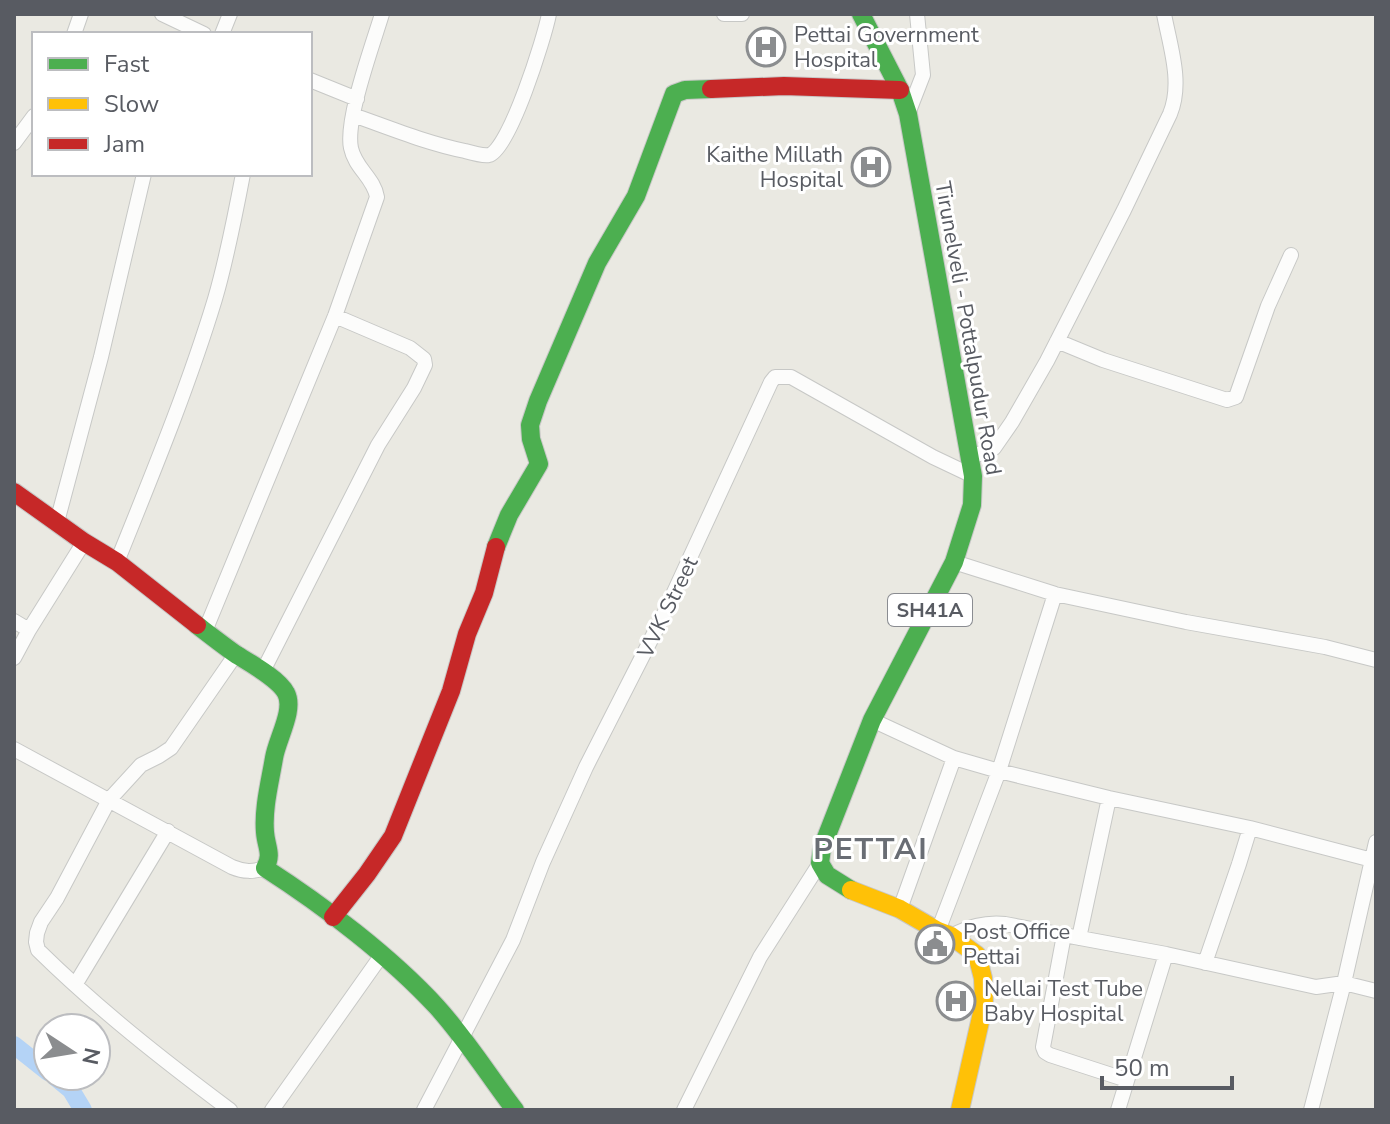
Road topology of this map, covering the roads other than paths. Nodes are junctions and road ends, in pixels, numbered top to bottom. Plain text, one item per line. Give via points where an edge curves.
1 (162, 14) edge
2 (382, 14) edge
3 (549, 14) edge
4 (724, 14) edge
5 (742, 14) edge
6 (861, 14) edge
7 (917, 14) edge
8 (1164, 14) edge
9 (180, 24) edge
10 (199, 32) edge
11 (312, 81) edge
12 (900, 90) junction
13 (357, 99) junction
14 (908, 114) junction
15 (353, 115) junction
16 (32, 119) edge
17 (14, 143) edge
18 (144, 176) edge
19 (243, 176) edge
20 (1291, 255) dead end
21 (335, 316) junction
22 (1057, 341) junction
23 (971, 467) junction
24 (14, 492) edge
25 (57, 522) junction
26 (84, 542) junction
27 (117, 562) junction
28 (954, 562) junction
29 (1055, 594) junction
30 (14, 621) edge
31 (29, 630) junction
32 (205, 631) junction
33 (236, 654) junction
34 (14, 658) edge
35 (1376, 660) edge
36 (263, 671) junction
37 (872, 720) junction
38 (14, 749) edge
39 (954, 758) junction
40 (999, 771) junction
41 (1109, 798) junction
42 (109, 800) junction
43 (1250, 828) junction
44 (168, 831) junction
45 (1376, 842) edge
46 (1374, 861) edge
47 (820, 863) junction
48 (265, 868) junction
49 (900, 909) junction
50 (333, 917) junction
51 (944, 933) junction
52 (1071, 937) junction
53 (1166, 954) junction
54 (381, 956) junction
55 (1205, 963) junction
56 (1344, 983) junction
57 (75, 985) junction
58 (1376, 991) edge
59 (462, 1038) junction
60 (1127, 1080) junction
61 (230, 1110) edge
62 (272, 1110) edge
63 (424, 1110) edge
64 (515, 1110) edge
65 (684, 1110) edge
66 (960, 1110) edge
67 (1118, 1110) edge
68 (1311, 1110) edge

1 - 9 street
2 - 13 street
3 - 15 street via 515,116 490,155 439,146
4 - 5 street
6 - 12 street, Tirunelveli - Pottalpudur Road / SH41A
7 - 14 street via 923,75
8 - 22 street via 1176,100
9 - 10 street
11 - 13 street
12 - 14 street, Tirunelveli - Pottalpudur Road / SH41A
12 - 50 street via 784,86 674,94 636,196 597,263 538,401 530,425 539,464 498,541 451,691 393,836
13 - 15 street
14 - 23 street, Tirunelveli - Pottalpudur Road / SH41A
15 - 21 street via 351,148 377,197
16 - 17 street
18 - 25 street
19 - 27 street via 215,298
20 - 22 street via 1236,397 1227,400
21 - 32 street
21 - 36 street via 410,348 425,365 378,445
22 - 23 street via 1002,439
23 - 28 street, Tirunelveli - Pottalpudur Road / SH41A via 972,505
23 - 59 street, VVK Street via 933,457 791,377 775,377 671,601 586,767 513,940
24 - 25 street
25 - 26 street
26 - 27 street
26 - 31 street
27 - 32 street
28 - 29 street
28 - 37 street, Tirunelveli - Pottalpudur Road / SH41A
29 - 35 street
29 - 40 street
30 - 31 street
31 - 34 street
32 - 33 street
33 - 36 street
33 - 42 street via 171,748 141,765
36 - 48 street via 289,697 269,786 265,833 270,859
37 - 39 street
37 - 47 street, Tirunelveli - Pottalpudur Road / SH41A
38 - 42 street
39 - 40 street
39 - 49 street
40 - 41 street
40 - 51 street
41 - 43 street
41 - 52 street
42 - 44 street
42 - 57 street via 37,933 38,950
43 - 46 street
43 - 55 street
44 - 48 street via 243,871
44 - 57 street
45 - 46 street
46 - 56 street
47 - 49 street via 827,875 849,889
47 - 65 street via 760,957
48 - 50 street
49 - 51 street
50 - 54 street
51 - 52 street via 994,923
51 - 66 street via 977,955 983,978 984,1004
52 - 53 street
52 - 60 street via 1043,1047 1050,1055
53 - 55 street
53 - 60 street
54 - 59 street
54 - 62 street
55 - 56 street via 1316,987
56 - 58 street
56 - 68 street
57 - 61 street
59 - 63 street
59 - 64 street
60 - 67 street

